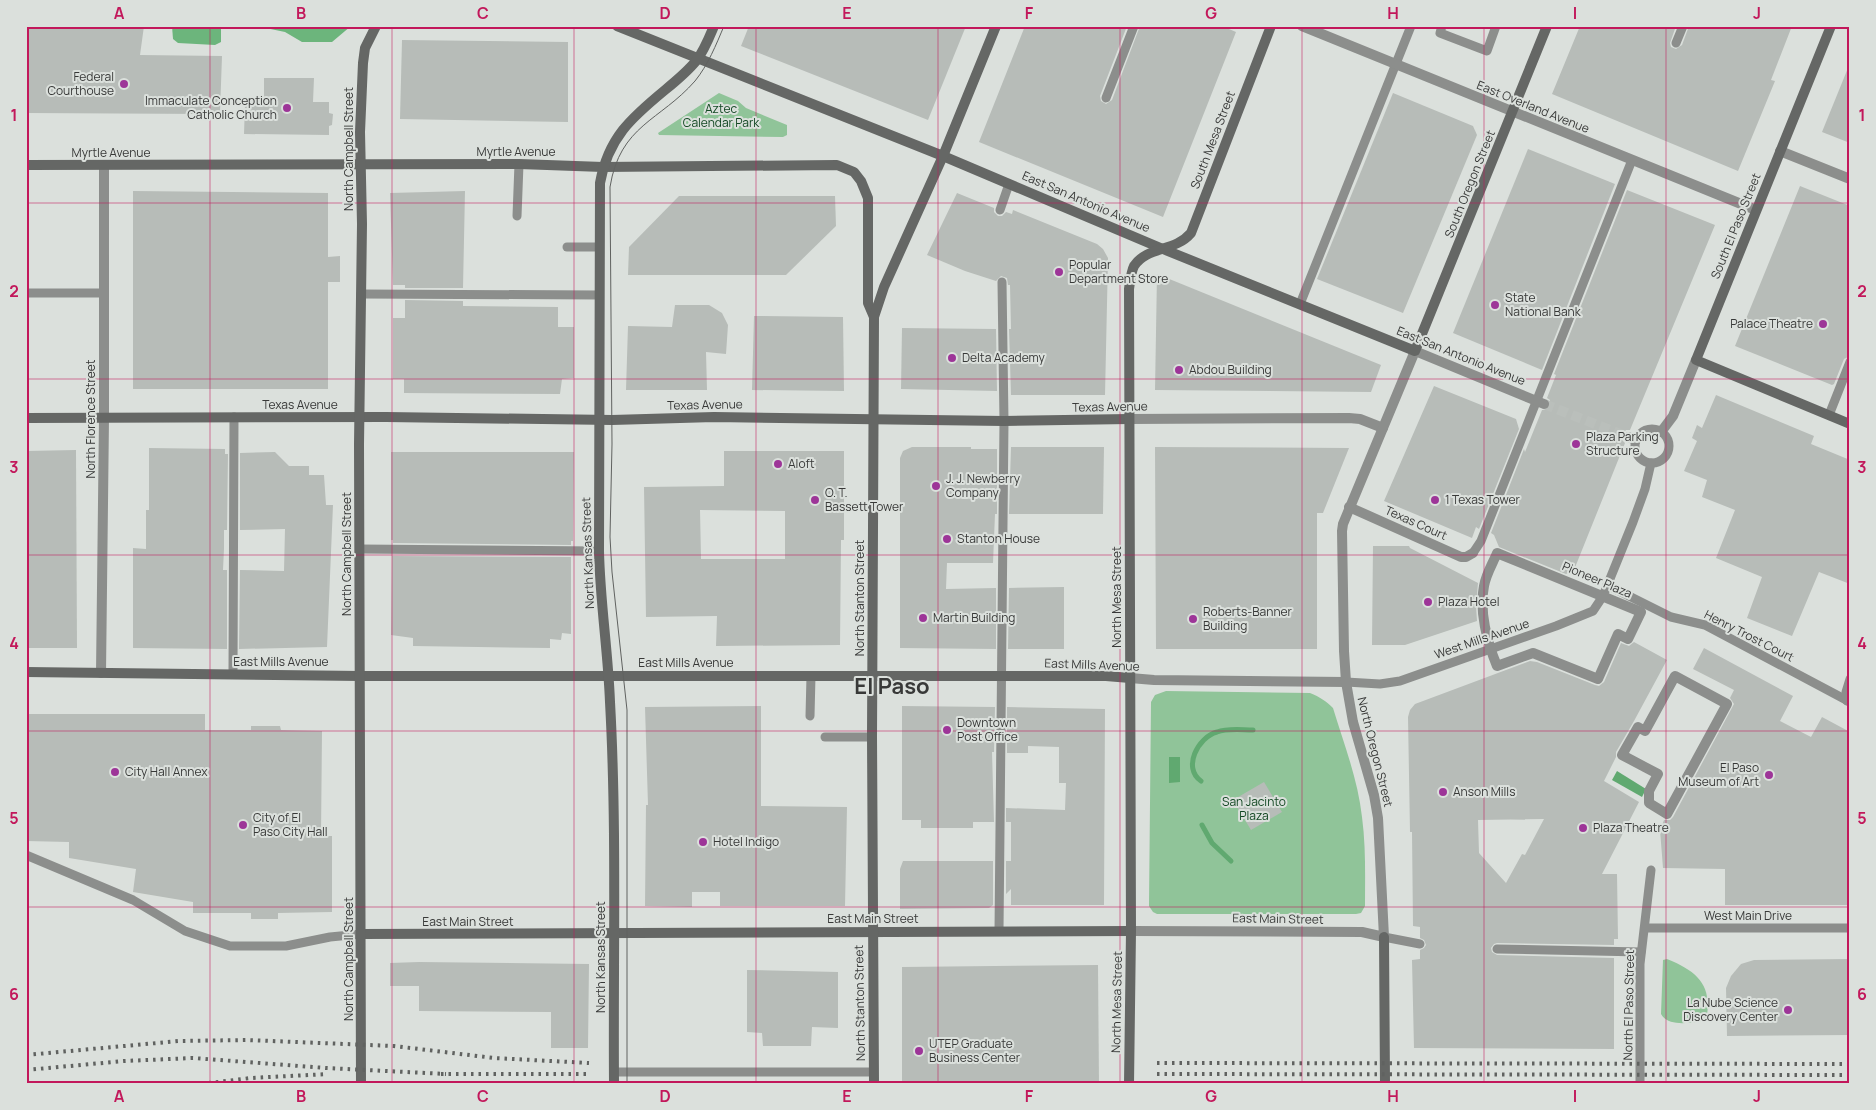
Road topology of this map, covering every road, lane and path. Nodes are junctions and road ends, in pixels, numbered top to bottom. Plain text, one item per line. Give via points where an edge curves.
1 (376, 26) edge
2 (617, 26) edge
3 (714, 26) edge
4 (996, 26) edge
5 (1134, 26) edge
6 (1271, 26) edge
7 (1302, 26) edge
8 (1411, 26) edge
9 (1442, 26) edge
10 (1496, 26) edge
11 (1546, 26) edge
12 (1683, 26) edge
13 (1831, 26) edge
14 (1676, 43) dead end
15 (698, 59) junction
16 (1396, 65) junction
17 (1106, 98) dead end
18 (1512, 112) junction
19 (1780, 151) junction
20 (943, 156) junction
21 (1632, 160) junction
22 (360, 164) junction
23 (519, 164) junction
24 (26, 165) edge
25 (104, 165) junction
26 (603, 167) junction
27 (1850, 179) edge
28 (1009, 184) junction
29 (1000, 210) dead end
30 (1756, 210) junction
31 (518, 216) dead end
32 (599, 246) junction
33 (567, 247) dead end
34 (1163, 248) junction
35 (1002, 282) dead end
36 (26, 293) edge
37 (103, 293) junction
38 (361, 294) junction
39 (599, 296) junction
40 (1300, 304) junction
41 (874, 317) junction
42 (1415, 350) junction
43 (1696, 360) junction
44 (1850, 362) edge
45 (1540, 402) junction
46 (1829, 415) junction
47 (359, 417) junction
48 (26, 418) edge
49 (104, 418) junction
50 (234, 418) junction
51 (599, 419) junction
52 (873, 419) junction
53 (1129, 419) junction
54 (1004, 421) junction
55 (1850, 424) edge
56 (1383, 428) junction
57 (1661, 432) junction
58 (1651, 463) junction
59 (1349, 507) junction
60 (360, 550) junction
61 (599, 551) junction
62 (1473, 553) joint
63 (1607, 585) junction
64 (1603, 596) junction
65 (1490, 649) junction
66 (26, 672) edge
67 (101, 673) junction
68 (233, 674) junction
69 (608, 675) junction
70 (360, 676) junction
71 (811, 676) junction
72 (872, 676) junction
73 (1002, 676) junction
74 (1130, 678) junction
75 (1850, 679) edge
76 (1346, 682) junction
77 (1848, 701) edge
78 (810, 716) dead end
79 (825, 736) dead end
80 (872, 737) junction
81 (1667, 814) joint
82 (26, 855) edge
83 (1650, 870) dead end
84 (1645, 928) junction
85 (1850, 928) edge
86 (872, 931) junction
87 (999, 931) junction
88 (1131, 931) junction
89 (361, 934) junction
90 (613, 934) junction
91 (1384, 937) junction
92 (1420, 944) dead end
93 (1497, 949) dead end
94 (1641, 952) junction
95 (614, 1072) junction
96 (874, 1072) junction
97 (361, 1084) edge
98 (614, 1084) edge
99 (874, 1084) edge
100 (1129, 1084) edge
101 (1385, 1084) edge
102 (1640, 1084) edge

1 - 22 street, North Campbell Street via 367,42 363,62
2 - 15 street, East San Antonio Avenue
3 - 15 street, North Kansas Street
4 - 20 street, North Stanton Street
5 - 17 lane
6 - 34 street, South Mesa Street via 1190,233 1180,244
7 - 16 street, East Overland Avenue
8 - 16 lane
9 - 10 lane via 1440,33 1487,51
11 - 18 street, South Oregon Street
12 - 14 lane
13 - 19 street, South El Paso Street
15 - 20 street, East San Antonio Avenue
15 - 26 street, North Kansas Street via 623,129
16 - 18 street, East Overland Avenue
16 - 40 lane
18 - 21 street, East Overland Avenue
18 - 42 street, South Oregon Street
19 - 27 street
19 - 30 street, South El Paso Street
20 - 28 street, East San Antonio Avenue
20 - 41 street, North Stanton Street via 884,287
21 - 30 street, East Overland Avenue
21 - 45 lane
22 - 23 street, Myrtle Avenue
22 - 25 street, Myrtle Avenue
22 - 38 street, North Campbell Street
23 - 26 street, Myrtle Avenue
23 - 31 lane
24 - 25 street, Myrtle Avenue
25 - 37 street, North Florence Street
26 - 32 street, North Kansas Street
26 - 41 street, Myrtle Avenue via 837,165 854,172 868,198 868,303
28 - 29 lane
28 - 34 street, East San Antonio Avenue
30 - 43 street, South El Paso Street
32 - 33 lane
32 - 39 street, North Kansas Street
34 - 40 street, East San Antonio Avenue
34 - 53 street, North Mesa Street via 1142,259 1132,271 1129,289
35 - 54 lane
36 - 37 lane
37 - 49 street, North Florence Street
38 - 39 lane
38 - 47 street, North Campbell Street
39 - 51 street, North Kansas Street
40 - 42 street, East San Antonio Avenue
41 - 52 street, North Stanton Street
42 - 45 street, East San Antonio Avenue
42 - 56 street, North Oregon Street
43 - 46 street
43 - 57 street, South El Paso Street via 1673,416
44 - 46 lane
45 - 62 lane
46 - 55 street
47 - 50 street, Texas Avenue
47 - 51 street, Texas Avenue
47 - 60 street, North Campbell Street
48 - 49 street, Texas Avenue
49 - 50 street, Texas Avenue
49 - 67 street, North Florence Street
50 - 68 lane
51 - 52 street, Texas Avenue
51 - 61 street, North Kansas Street
52 - 54 street, Texas Avenue
52 - 72 street, North Stanton Street
53 - 54 street, Texas Avenue
53 - 56 street, Texas Avenue via 1349,418
53 - 74 street, North Mesa Street
54 - 73 lane
56 - 59 street, North Oregon Street
57 - 58 lane via 1668,440 1668,451 1662,460
57 - 58 lane via 1646,430 1632,439 1639,456
58 - 63 lane via 1645,489
59 - 62 street, Texas Court via 1461,557
59 - 76 street, North Oregon Street via 1342,531
60 - 61 lane
60 - 70 street, North Campbell Street
61 - 69 street, North Kansas Street
63 - 64 lane, West Mills Avenue
63 - 77 lane, Henry Trost Court via 1671,617 1705,625
64 - 65 lane, West Mills Avenue via 1587,615
64 - 65 street, Pioneer Plaza via 1497,552 1484,586 1484,618
64 - 65 street, Pioneer Plaza via 1641,612 1628,639 1618,634 1598,679 1533,653 1497,666
65 - 76 lane, West Mills Avenue via 1400,681
66 - 67 street, East Mills Avenue
67 - 68 street, East Mills Avenue
68 - 70 street, East Mills Avenue
69 - 70 street, East Mills Avenue
69 - 71 street, East Mills Avenue
69 - 90 street, North Kansas Street
70 - 89 street, North Campbell Street
71 - 72 street, East Mills Avenue
71 - 78 lane
72 - 73 street, East Mills Avenue
72 - 80 street, North Stanton Street
73 - 74 street, East Mills Avenue
73 - 87 lane
74 - 76 street, East Mills Avenue
74 - 88 street, North Mesa Street
75 - 77 lane via 1846,692
76 - 91 street, North Oregon Street via 1378,818
79 - 80 lane
80 - 86 street, North Stanton Street
81 - 81 street via 1649,803 1649,790 1658,774 1622,755 1638,727 1645,731 1675,676 1726,704
82 - 89 lane via 133,900 185,931 230,946 286,946
83 - 84 lane, North El Paso Street
84 - 85 lane, West Main Drive
84 - 94 lane, North El Paso Street
86 - 87 street, East Main Street
86 - 90 street, East Main Street
86 - 96 street, North Stanton Street
87 - 88 street, East Main Street
88 - 91 street, East Main Street via 1362,932
88 - 100 street, North Mesa Street
89 - 90 street, East Main Street
89 - 97 street, North Campbell Street
90 - 95 street, North Kansas Street
91 - 92 lane
91 - 101 street, North Oregon Street
93 - 94 lane
94 - 102 lane, North El Paso Street
95 - 96 lane
95 - 98 street, North Kansas Street
96 - 99 street, North Stanton Street

